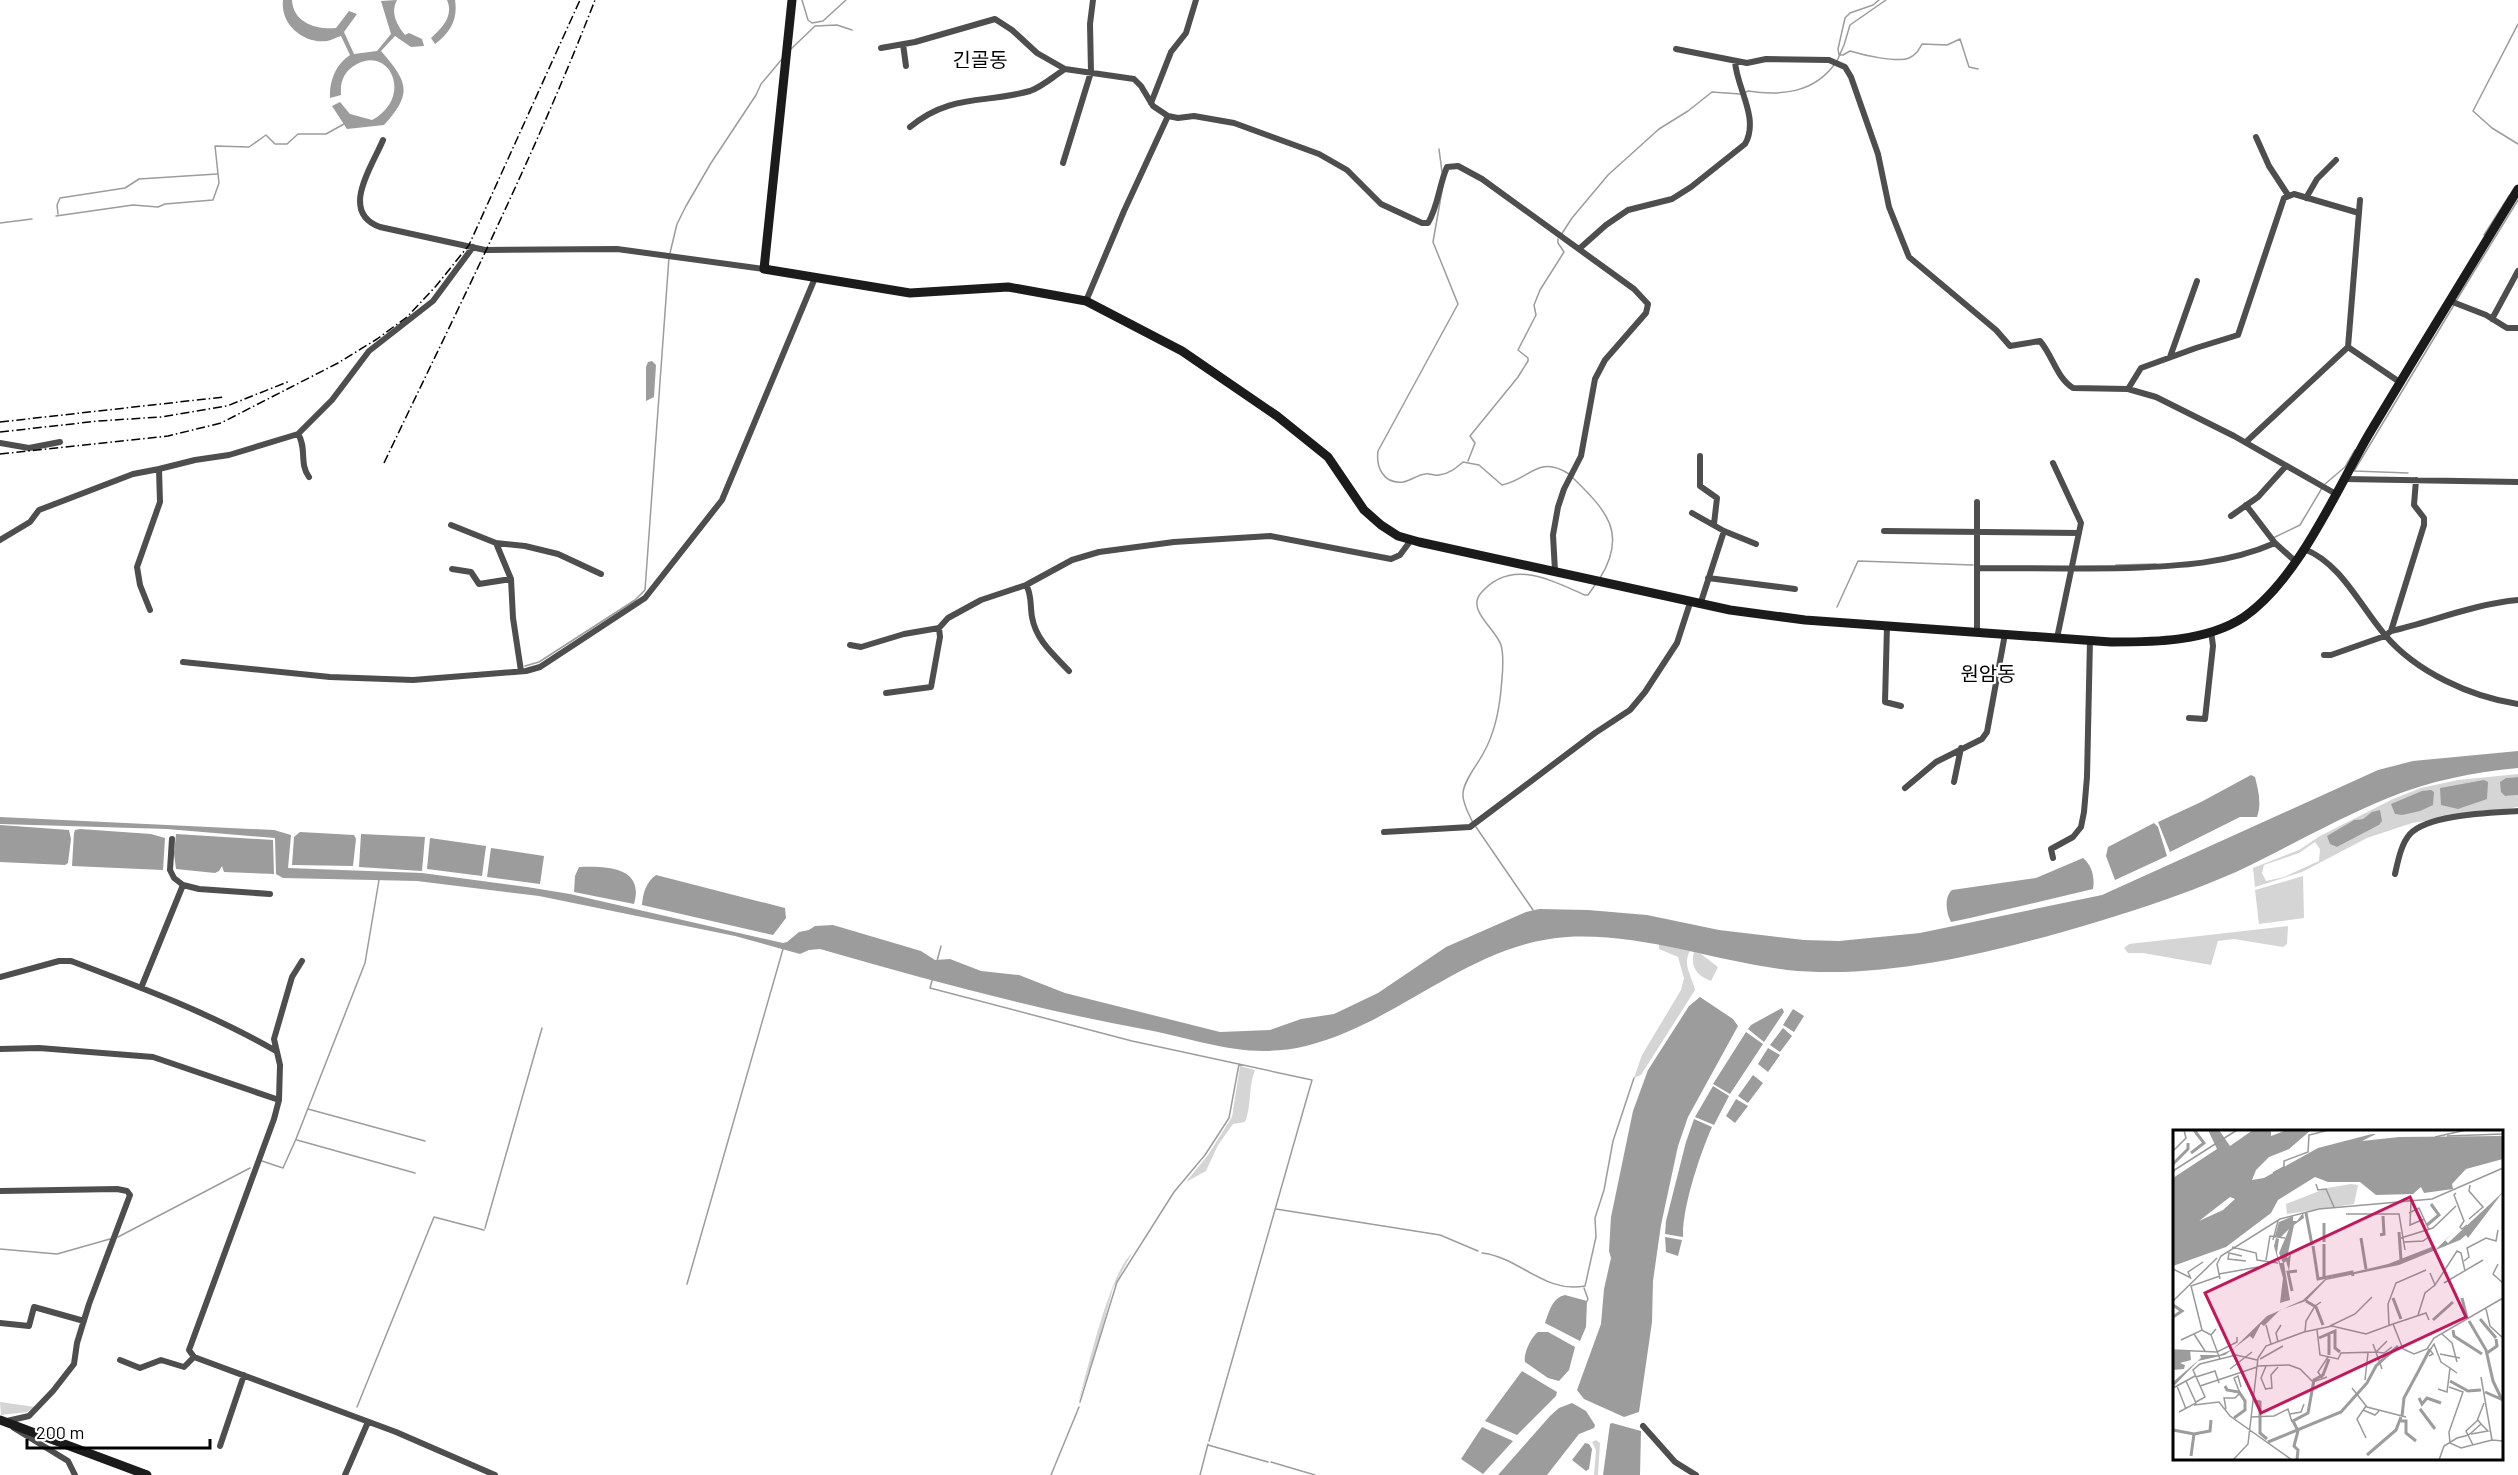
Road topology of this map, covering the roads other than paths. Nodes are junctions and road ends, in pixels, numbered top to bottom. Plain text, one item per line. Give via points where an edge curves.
1 (792, 0) edge
2 (1093, 0) edge
3 (1196, 0) edge
4 (903, 44) junction
5 (881, 48) dead end
6 (1676, 49) dead end
7 (1735, 61) junction
8 (906, 66) dead end
9 (1065, 69) junction
10 (1091, 72) junction
11 (1150, 103) junction
12 (1168, 116) junction
13 (910, 127) dead end
14 (2256, 137) dead end
15 (383, 140) dead end
16 (2336, 160) dead end
17 (1062, 163) dead end
18 (2518, 189) edge
19 (2288, 195) junction
20 (2306, 198) junction
21 (2360, 200) dead end
22 (2359, 213) junction
23 (474, 247) junction
24 (1579, 249) junction
25 (764, 269) junction
26 (2518, 271) edge
27 (815, 278) junction
28 (2198, 281) dead end
29 (1086, 301) junction
30 (2450, 301) junction
31 (2492, 319) junction
32 (2518, 328) edge
33 (2348, 347) junction
34 (2170, 357) junction
35 (2401, 383) junction
36 (2128, 389) junction
37 (298, 434) junction
38 (60, 442) dead end
39 (2246, 442) junction
40 (0, 443) edge
41 (1700, 456) dead end
42 (2053, 463) dead end
43 (2286, 466) junction
44 (159, 469) junction
45 (309, 477) dead end
46 (2344, 479) junction
47 (2416, 480) junction
48 (2518, 482) edge
49 (2336, 494) junction
50 (1977, 502) dead end
51 (2246, 505) junction
52 (1692, 513) dead end
53 (2231, 516) dead end
54 (1714, 524) junction
55 (451, 525) dead end
56 (1724, 531) junction
57 (1884, 531) dead end
58 (1977, 532) junction
59 (2079, 533) junction
60 (0, 540) edge
61 (1411, 540) junction
62 (496, 543) junction
63 (2275, 543) junction
64 (1756, 544) dead end
65 (2304, 549) junction
66 (2292, 565) junction
67 (1977, 568) junction
68 (452, 569) dead end
69 (2071, 569) junction
70 (1555, 571) junction
71 (601, 574) dead end
72 (1708, 578) junction
73 (511, 579) junction
74 (1026, 585) junction
75 (1795, 590) dead end
76 (2518, 600) edge
77 (1695, 604) junction
78 (150, 610) dead end
79 (1887, 626) junction
80 (939, 628) junction
81 (2211, 631) junction
82 (1977, 632) junction
83 (2388, 633) junction
84 (2005, 634) junction
85 (2057, 638) junction
86 (2090, 640) junction
87 (850, 645) dead end
88 (2324, 655) dead end
89 (183, 662) dead end
90 (521, 671) junction
91 (1069, 671) dead end
92 (886, 693) dead end
93 (2518, 704) edge
94 (1901, 706) dead end
95 (2189, 718) dead end
96 (1961, 748) junction
97 (1954, 782) dead end
98 (1905, 788) dead end
99 (2518, 810) edge
100 (1384, 832) dead end
101 (172, 839) dead end
102 (2053, 858) dead end
103 (2396, 874) dead end
104 (183, 885) junction
105 (270, 894) dead end
106 (302, 961) dead end
107 (0, 977) edge
108 (141, 988) junction
109 (0, 1049) edge
110 (276, 1051) junction
111 (279, 1100) junction
112 (0, 1191) edge
113 (84, 1321) junction
114 (0, 1323) edge
115 (194, 1357) junction
116 (120, 1360) dead end
117 (244, 1375) junction
118 (3, 1421) edge
119 (368, 1422) junction
120 (1643, 1426) dead end
121 (220, 1446) dead end
122 (75, 1475) edge
123 (147, 1475) edge
124 (345, 1475) edge
125 (495, 1475) edge
126 (1696, 1475) edge

1 - 25 main road
2 - 10 street
3 - 11 street via 1186,33 1171,52
4 - 5 street
4 - 8 street
4 - 9 street via 995,19 1037,53
6 - 7 street
7 - 24 street via 1746,99 1749,134 1745,144 1691,187 1659,204 1628,210
7 - 36 street via 1829,60 1845,67 1878,154 1889,207 1909,257 2010,345 2040,341 2061,377 2073,388
9 - 10 street
9 - 13 street via 1032,90 948,105
10 - 11 street via 1134,79
10 - 17 street
11 - 12 street
12 - 24 street via 1234,123 1305,148 1340,165 1381,204 1422,224 1431,218 1447,167 1458,166 1482,178
12 - 29 street
14 - 19 street
15 - 23 street via 359,197 363,217 380,227
16 - 20 street via 2317,179
18 - 30 main road
19 - 20 street
19 - 34 street via 2281,204 2238,335
20 - 22 street
21 - 22 street
22 - 33 street
23 - 25 street via 617,249
23 - 37 street via 433,301 369,351 332,400
24 - 70 street via 1634,289 1648,304 1646,313 1605,360 1595,379 1581,456 1558,507 1553,535
25 - 27 main road
26 - 31 street
27 - 29 main road via 910,293 1008,287
27 - 90 street via 722,500 645,598 540,667
28 - 34 street
29 - 61 main road via 1182,351 1277,416 1328,457 1364,510 1389,531
30 - 31 street
30 - 35 main road
31 - 32 street
33 - 35 street
33 - 39 street
34 - 36 street via 2141,368
35 - 46 main road
36 - 39 street via 2193,413
37 - 44 street
37 - 45 street
38 - 40 street via 29,448
39 - 43 street
41 - 54 street via 1700,486 1717,498
42 - 59 street via 2081,523
43 - 49 street
43 - 51 street
44 - 60 street via 133,474 39,510 30,522
44 - 78 street via 160,502 137,567
46 - 47 street
46 - 49 main road
47 - 48 street
47 - 83 street via 2414,505 2424,518 2424,525
49 - 65 main road
50 - 58 street
51 - 53 street
51 - 63 street
52 - 54 street
54 - 56 street
55 - 62 street
56 - 64 street
56 - 72 street
57 - 58 street
58 - 59 street
58 - 67 street
59 - 69 street
61 - 70 main road
61 - 74 street via 1400,555 1391,559 1270,536 1174,542 1099,552 1072,560
62 - 71 street via 558,554
62 - 73 street
63 - 66 street
63 - 69 street via 2250,554 2193,566
65 - 66 main road
65 - 83 street via 2330,566
66 - 81 main road via 2251,611
67 - 69 street
67 - 82 street
68 - 73 street via 471,573 479,584
69 - 85 street
70 - 77 main road
72 - 75 street
72 - 77 street
73 - 90 street
74 - 80 street via 981,600 948,618
74 - 91 street via 1039,637
76 - 83 street via 2488,603
77 - 79 main road via 1805,620
77 - 100 street via 1677,643 1630,710 1470,827
79 - 82 main road
79 - 94 street via 1885,702
80 - 87 street via 861,646
80 - 92 street via 931,687
81 - 86 main road via 2171,640
81 - 95 street via 2213,646 2205,719
82 - 84 main road
83 - 88 street
83 - 93 street via 2397,648 2448,682 2494,700
84 - 85 main road
84 - 96 street via 1990,726 1982,738
85 - 86 main road
86 - 102 street via 2084,812 2081,827 2073,837 2051,849
89 - 90 street via 330,677 413,680
96 - 97 street
96 - 98 street via 1936,762
99 - 103 street via 2430,822 2410,834
101 - 104 street via 170,870
104 - 105 street
104 - 108 street
106 - 110 street via 292,977 274,1039
107 - 108 street via 71,961
108 - 110 street
109 - 111 street via 39,1048 153,1057
110 - 111 street via 280,1065
111 - 115 street via 189,1350
112 - 113 street via 117,1189 129,1193
113 - 114 street via 34,1307 29,1326
113 - 118 street via 74,1364 42,1404 29,1416
115 - 116 street via 184,1367 161,1360 140,1368
115 - 117 street
117 - 119 street
117 - 121 street
118 - 122 street via 68,1461
118 - 123 main road
119 - 124 street
119 - 125 street
120 - 126 street via 1675,1462

